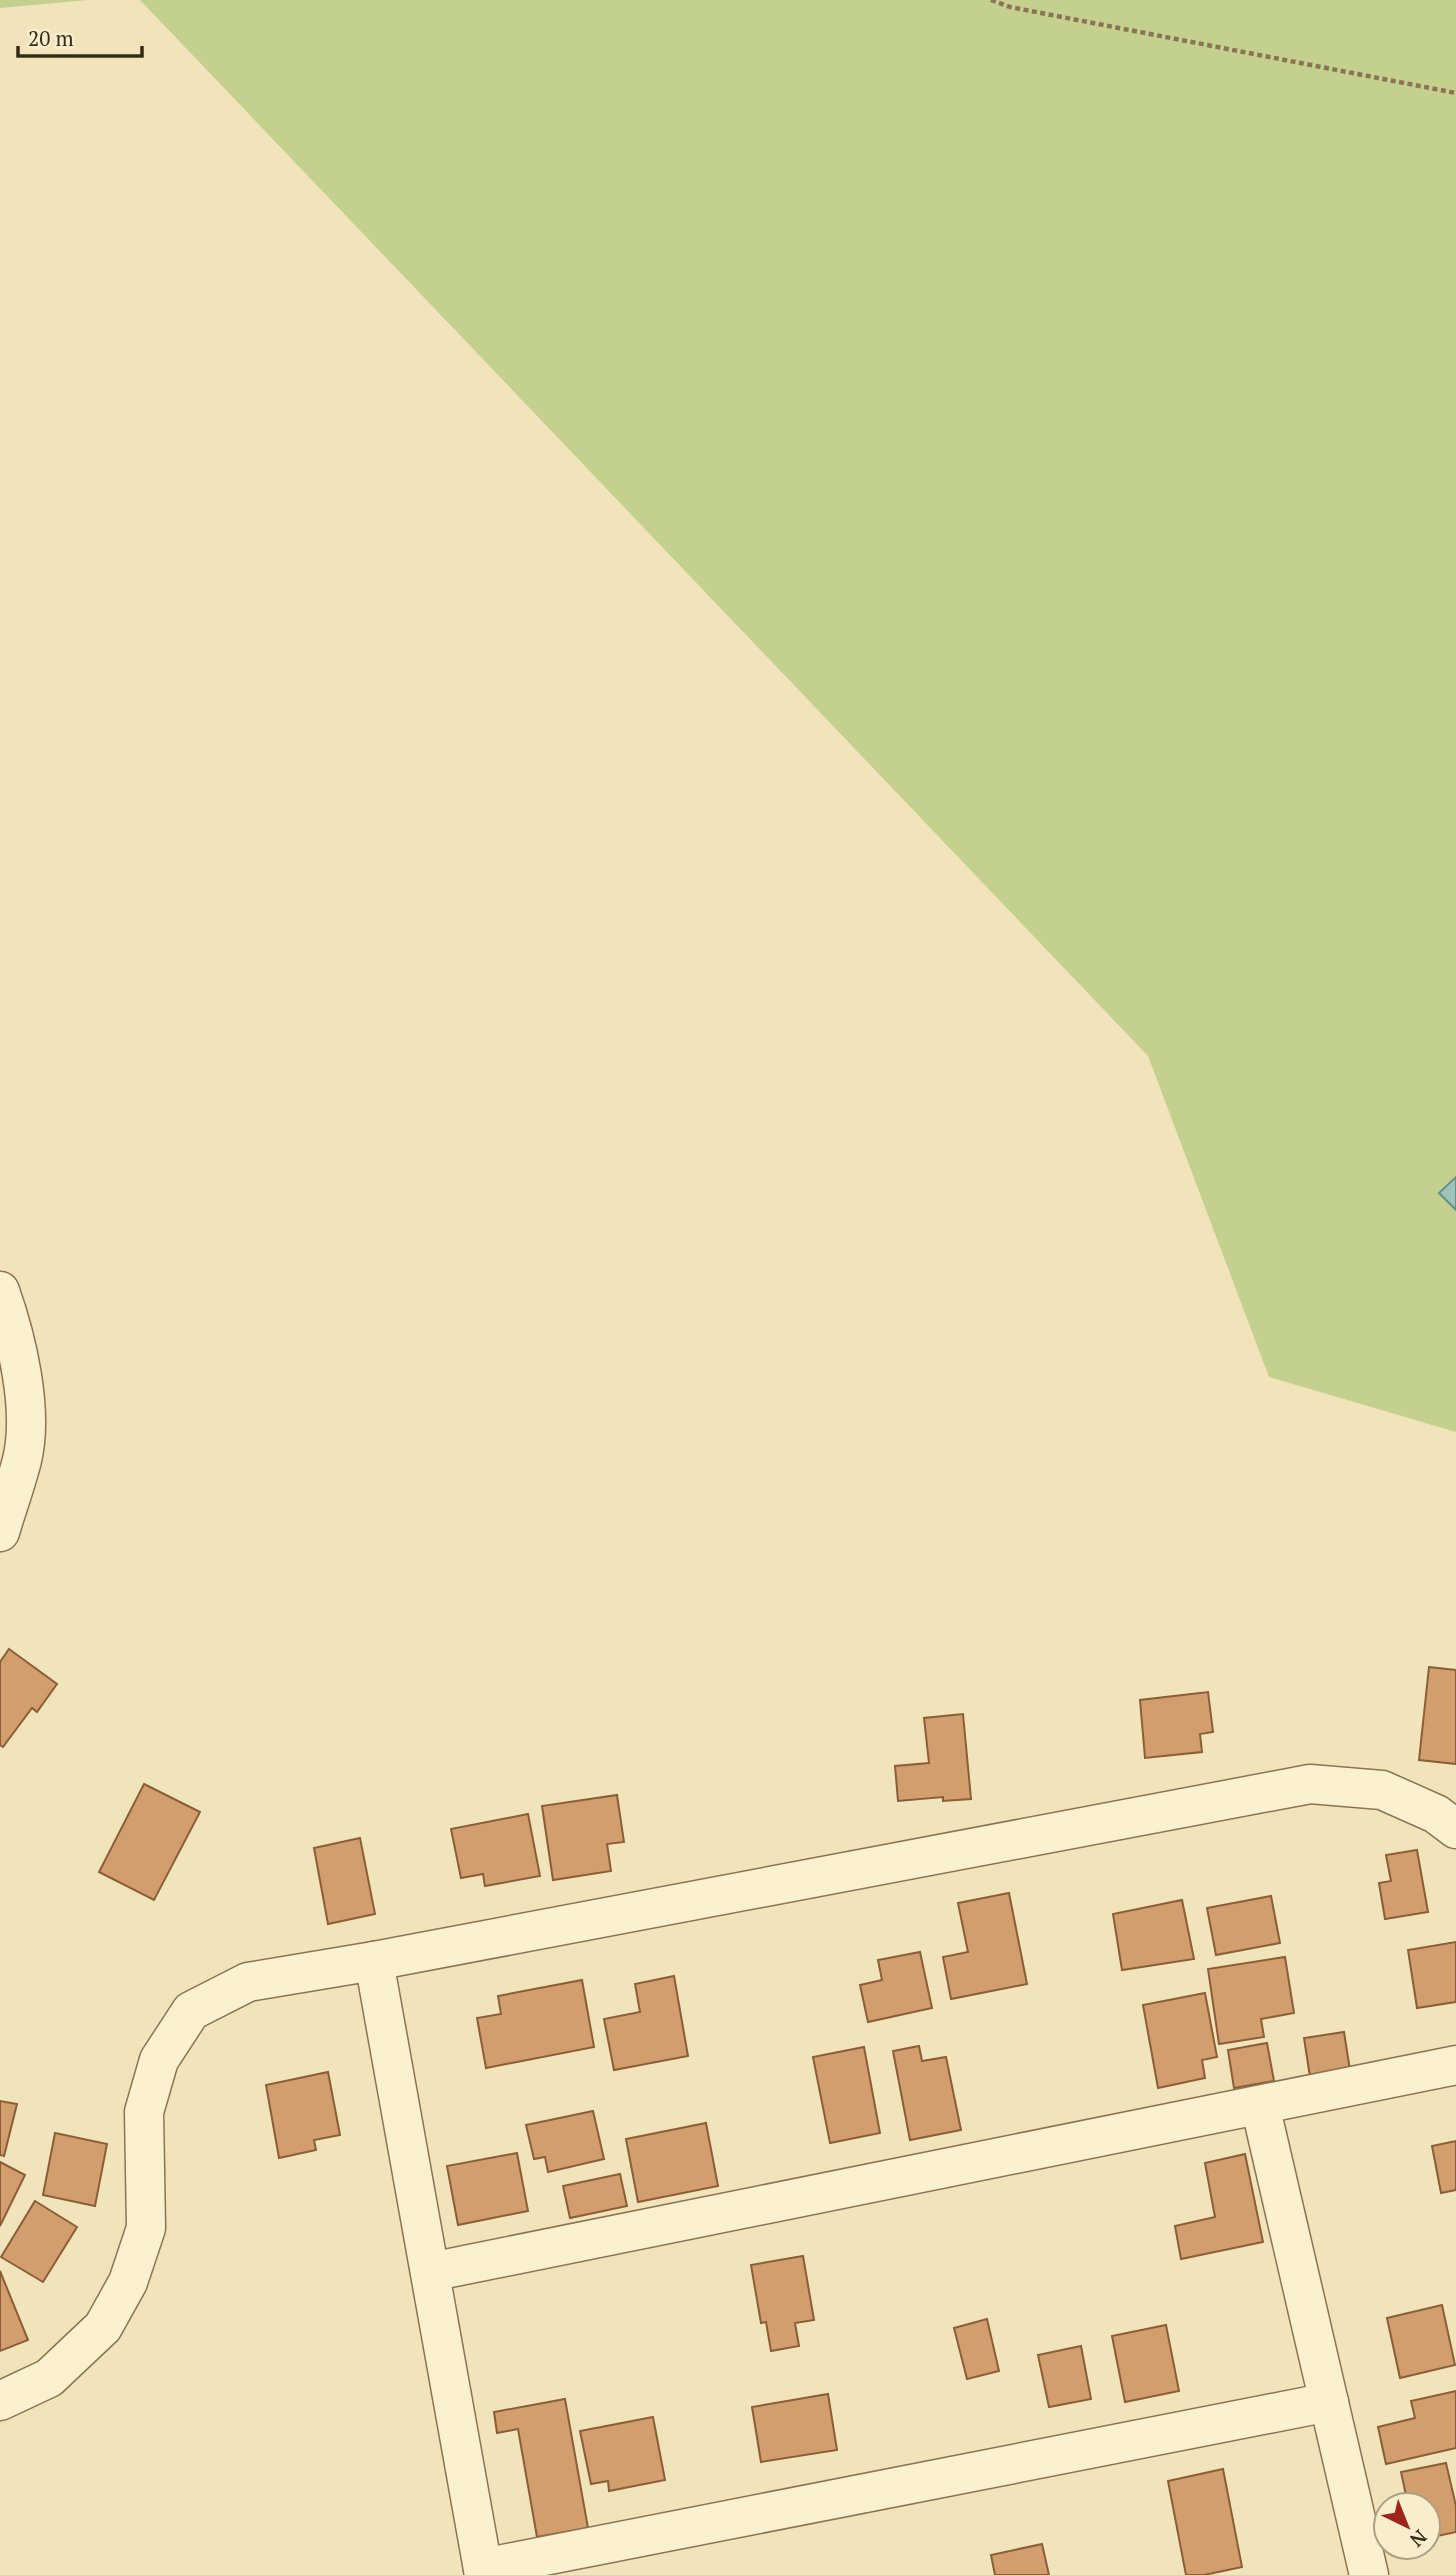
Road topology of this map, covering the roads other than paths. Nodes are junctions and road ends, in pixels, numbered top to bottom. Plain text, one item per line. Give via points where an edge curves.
1 (0, 1291) edge
2 (0, 1532) edge
3 (1456, 1829) edge
4 (374, 1961) junction
5 (1456, 2065) edge
6 (1260, 2105) junction
7 (430, 2272) junction
8 (0, 2401) edge
9 (1329, 2402) junction
10 (484, 2571) edge
11 (1369, 2575) edge

1 - 2 street via 15,1332 24,1392 23,1457
3 - 4 street via 1436,1814 1382,1790 1310,1784
4 - 7 street
4 - 8 street via 248,1982 191,2011 159,2060 144,2112 146,2228 128,2282 103,2327 49,2378
5 - 6 street
6 - 7 street
6 - 9 street
7 - 10 street
9 - 10 street
9 - 11 street

